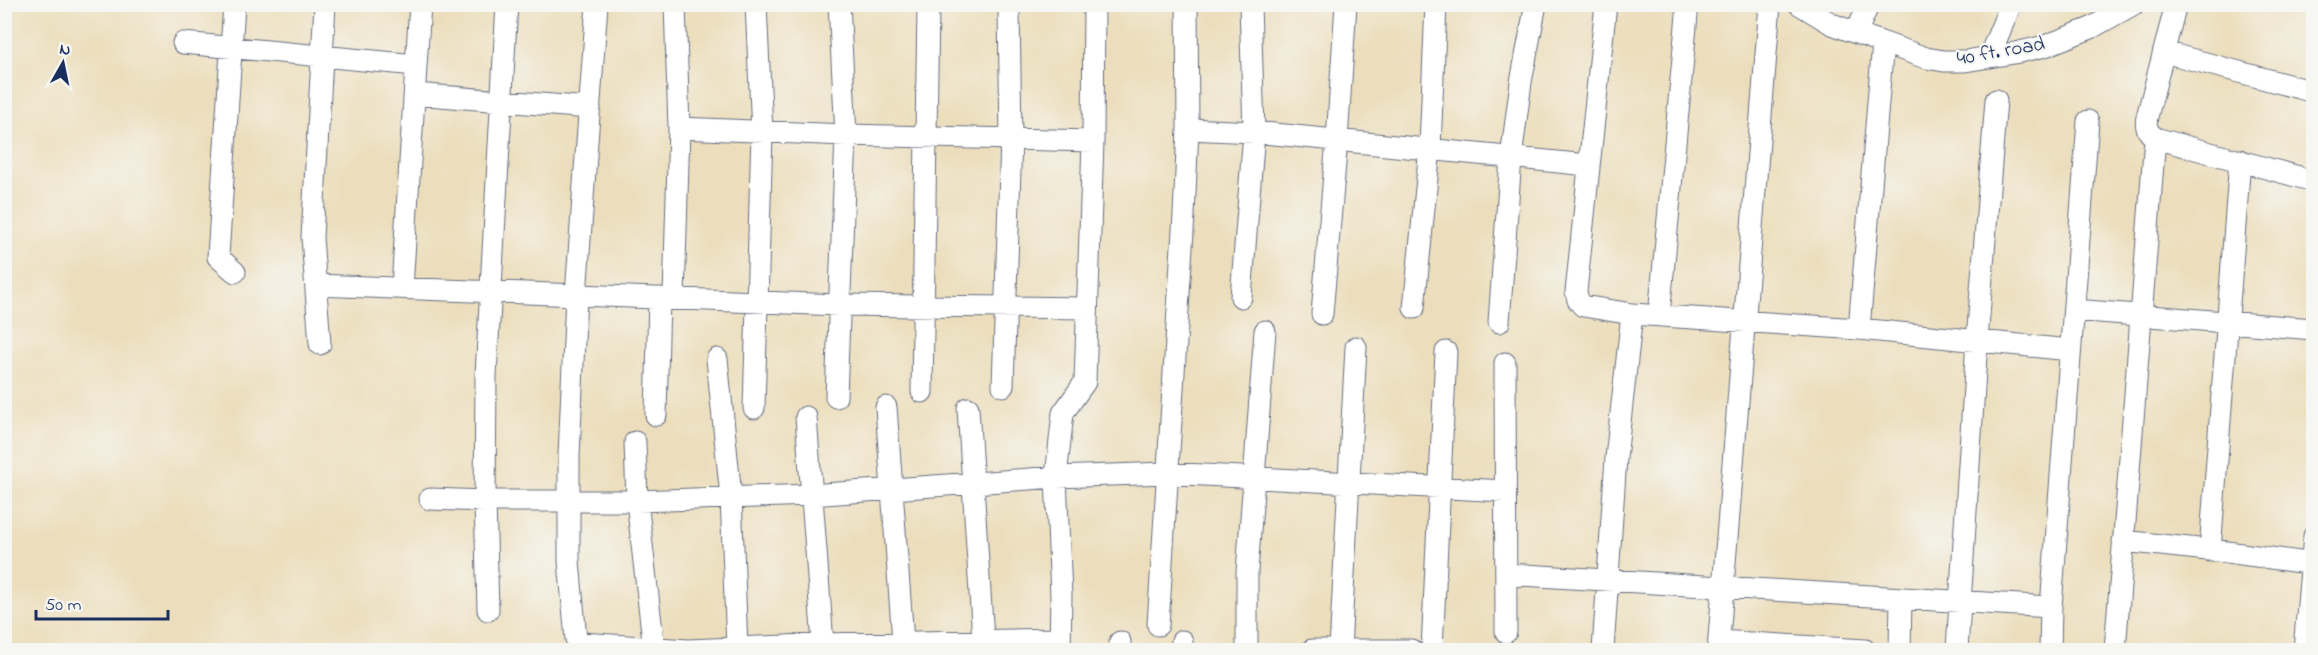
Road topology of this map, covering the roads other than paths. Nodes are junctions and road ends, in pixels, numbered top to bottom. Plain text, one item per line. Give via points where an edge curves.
1 (234, 4) edge
2 (326, 4) edge
3 (420, 4) edge
4 (507, 4) edge
5 (597, 4) edge
6 (675, 4) edge
7 (756, 4) edge
8 (839, 4) edge
9 (1094, 4) edge
10 (1187, 4) edge
11 (1250, 4) edge
12 (1346, 4) edge
13 (1436, 4) edge
14 (1536, 4) edge
15 (1606, 4) edge
16 (1688, 4) edge
17 (1770, 4) edge
18 (1799, 4) edge
19 (1869, 4) edge
20 (2011, 4) edge
21 (2134, 4) edge
22 (2176, 4) edge
23 (928, 8) dead end
24 (1008, 11) dead end
25 (2109, 11) edge
26 (1856, 33) junction
27 (1883, 43) junction
28 (183, 44) dead end
29 (230, 48) junction
30 (2164, 52) junction
31 (322, 56) junction
32 (1989, 57) junction
33 (416, 64) junction
34 (2313, 92) edge
35 (415, 94) junction
36 (1996, 100) dead end
37 (501, 101) junction
38 (590, 108) junction
39 (2088, 122) dead end
40 (679, 128) junction
41 (1188, 129) junction
42 (762, 132) junction
43 (1254, 132) junction
44 (846, 135) junction
45 (927, 137) junction
46 (1011, 138) junction
47 (2155, 138) junction
48 (1337, 140) junction
49 (1093, 141) junction
50 (1430, 148) junction
51 (1511, 158) junction
52 (2240, 160) junction
53 (1588, 165) junction
54 (2313, 180) edge
55 (235, 272) dead end
56 (316, 285) junction
57 (402, 288) junction
58 (491, 293) junction
59 (576, 295) junction
60 (1241, 297) dead end
61 (667, 298) junction
62 (758, 302) junction
63 (839, 305) junction
64 (924, 307) junction
65 (1005, 307) junction
66 (1088, 308) junction
67 (1414, 308) dead end
68 (2074, 310) junction
69 (1322, 314) dead end
70 (1632, 314) junction
71 (2139, 315) junction
72 (1659, 316) junction
73 (1746, 320) junction
74 (1499, 322) dead end
75 (2226, 322) junction
76 (1859, 329) junction
77 (2313, 329) edge
78 (1266, 331) dead end
79 (1977, 341) junction
80 (320, 344) dead end
81 (1356, 347) dead end
82 (2070, 350) junction
83 (1446, 352) dead end
84 (717, 359) dead end
85 (1505, 363) dead end
86 (1003, 386) dead end
87 (922, 392) dead end
88 (836, 397) dead end
89 (886, 407) dead end
90 (754, 408) dead end
91 (968, 408) dead end
92 (656, 415) dead end
93 (806, 417) dead end
94 (635, 442) dead end
95 (1166, 473) junction
96 (1056, 477) junction
97 (1256, 477) junction
98 (974, 483) junction
99 (1348, 483) junction
100 (1438, 488) junction
101 (893, 490) junction
102 (1505, 491) junction
103 (811, 495) junction
104 (731, 497) junction
105 (430, 498) dead end
106 (485, 501) junction
107 (568, 501) junction
108 (637, 501) junction
109 (2313, 536) edge
110 (2123, 541) junction
111 (2210, 551) junction
112 (2313, 564) edge
113 (1506, 574) junction
114 (1607, 579) junction
115 (1722, 586) junction
116 (1901, 598) junction
117 (1960, 603) junction
118 (2051, 608) junction
119 (488, 610) dead end
120 (1158, 625) dead end
121 (1506, 632) dead end
122 (903, 641) junction
123 (973, 643) edge
124 (823, 644) junction
125 (1060, 645) edge
126 (875, 646) edge
127 (1719, 646) edge
128 (618, 648) edge
129 (738, 648) junction
130 (785, 648) edge
131 (654, 649) edge
132 (688, 650) edge
133 (1340, 650) edge
134 (1392, 650) edge
135 (1247, 651) edge
136 (1312, 651) edge
137 (1411, 651) edge
138 (1432, 651) edge
139 (1603, 651) edge
140 (1865, 651) edge
141 (1900, 651) edge
142 (1957, 651) edge
143 (2050, 651) edge
144 (2115, 651) edge
145 (2304, 651) edge

1 - 29 street
2 - 31 street
3 - 33 street
4 - 37 street
5 - 38 street
6 - 40 street
7 - 42 street
8 - 44 street
9 - 49 street
10 - 41 street
11 - 43 street
12 - 48 street
13 - 50 street
14 - 51 street
15 - 53 street
16 - 72 street
17 - 73 street
18 - 26 street, 40 ft. road
19 - 26 street
20 - 32 street
21 - 25 street, 40 ft. road
22 - 30 street
23 - 45 street
24 - 46 street
25 - 32 street, 40 ft. road via 2091,28 2045,46
26 - 27 street, 40 ft. road
27 - 32 street, 40 ft. road via 1944,61
27 - 76 street
28 - 29 street
29 - 31 street
29 - 55 street via 218,257
30 - 34 street
30 - 47 street via 2146,125
31 - 33 street
31 - 56 street via 312,237
33 - 35 street
35 - 37 street
35 - 57 street
36 - 79 street
37 - 38 street
37 - 58 street
38 - 59 street
39 - 68 street
40 - 42 street
40 - 61 street
41 - 43 street
41 - 95 street
42 - 44 street
42 - 62 street
43 - 48 street
43 - 60 street
44 - 45 street
44 - 63 street
45 - 46 street
45 - 64 street
46 - 49 street
46 - 65 street
47 - 52 street
47 - 71 street
48 - 50 street
48 - 69 street
49 - 66 street
50 - 51 street
50 - 67 street
51 - 53 street
51 - 74 street
52 - 54 street
52 - 75 street
53 - 70 street via 1578,300 1590,308
56 - 57 street
56 - 80 street
57 - 58 street
58 - 59 street
58 - 106 street
59 - 61 street
59 - 107 street
61 - 62 street
61 - 92 street
62 - 63 street
62 - 90 street
63 - 64 street
63 - 88 street
64 - 65 street
64 - 87 street
65 - 66 street
65 - 86 street
66 - 96 street via 1085,382 1063,413
68 - 71 street
68 - 82 street
70 - 72 street
70 - 114 street
71 - 75 street
71 - 110 street
72 - 73 street
73 - 76 street
73 - 115 street
75 - 77 street
75 - 111 street
76 - 79 street
78 - 97 street
79 - 82 street
79 - 117 street
81 - 99 street
82 - 118 street
83 - 100 street
84 - 104 street
85 - 102 street
89 - 101 street
91 - 98 street
93 - 103 street
94 - 108 street
95 - 96 street
95 - 97 street
95 - 120 street
96 - 98 street
96 - 125 street
97 - 99 street
97 - 135 street via 1247,572
98 - 101 street
98 - 123 street
99 - 100 street
99 - 133 street
100 - 102 street
100 - 138 street
101 - 103 street
101 - 122 street
102 - 113 street
103 - 104 street
103 - 124 street
104 - 108 street
104 - 129 street
105 - 106 street
106 - 107 street
106 - 119 street
107 - 108 street
107 - 128 street via 576,639
108 - 131 street
109 - 112 street
110 - 111 street
110 - 144 street
111 - 112 street
112 - 145 street
113 - 114 street
113 - 121 street
114 - 115 street
114 - 139 street
115 - 116 street
115 - 127 street
116 - 117 street
116 - 141 street
117 - 118 street
117 - 142 street
118 - 143 street
122 - 123 street
122 - 126 street
123 - 125 street
124 - 126 street
124 - 130 street
127 - 140 street
128 - 131 street
129 - 130 street
129 - 132 street
131 - 132 street
133 - 134 street
133 - 136 street
134 - 137 street

